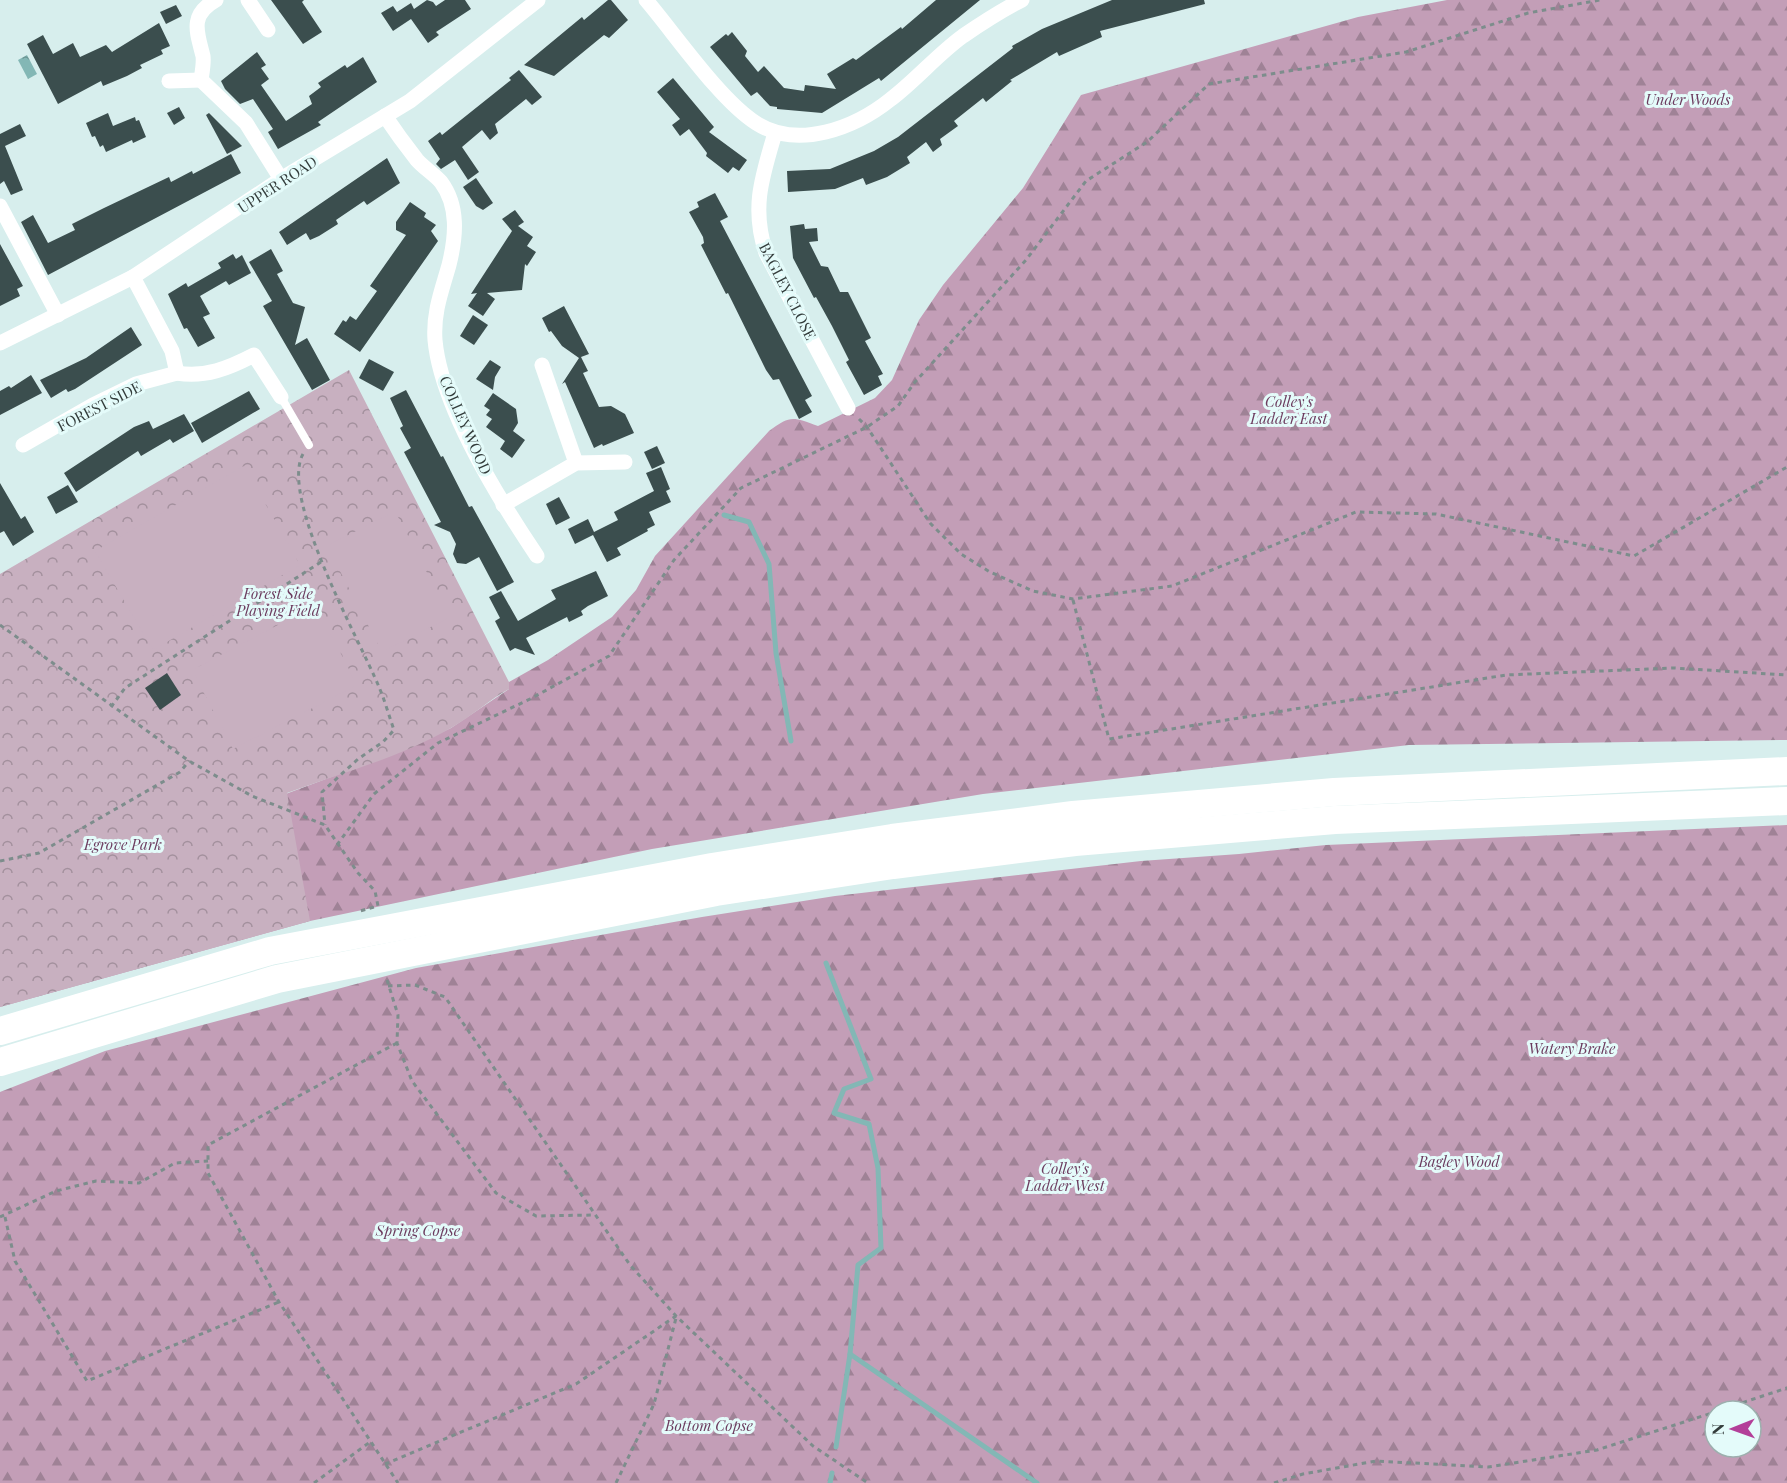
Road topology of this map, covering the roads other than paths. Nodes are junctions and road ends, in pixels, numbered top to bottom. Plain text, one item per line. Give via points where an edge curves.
1 (216, 0) edge
2 (248, 0) edge
3 (538, 0) edge
4 (646, 0) edge
5 (1022, 0) edge
6 (519, 6) edge
7 (268, 30) dead end
8 (201, 80) junction
9 (169, 81) dead end
10 (385, 116) junction
11 (775, 133) junction
12 (281, 179) junction
13 (0, 206) edge
14 (133, 277) junction
15 (58, 315) junction
16 (0, 343) edge
17 (542, 365) dead end
18 (177, 373) junction
19 (281, 397) joint
20 (849, 408) road end
21 (23, 445) dead end
22 (309, 445) road end
23 (625, 462) dead end
24 (576, 464) junction
25 (503, 505) junction
26 (537, 556) dead end
27 (1787, 771) edge
28 (1787, 801) edge
29 (0, 1031) edge
30 (0, 1062) edge

1 - 8 street via 206,5 198,19 196,33 204,59
2 - 7 street
3 - 6 street, UPPER ROAD
4 - 11 street via 733,104
5 - 11 street via 963,36 890,101 858,120 825,133
6 - 10 street, UPPER ROAD via 410,101
8 - 9 street
8 - 12 street via 246,123
10 - 12 street, UPPER ROAD
10 - 25 street, COLLEY WOOD via 418,162 441,182 454,210 455,238 437,303 435,341 442,374
11 - 20 street, BAGLEY CLOSE via 761,181 758,230 766,253
12 - 14 street, UPPER ROAD
13 - 15 street
14 - 15 street, UPPER ROAD
14 - 18 street via 172,351
15 - 16 street, UPPER ROAD
17 - 24 street
18 - 19 street, FOREST SIDE via 210,373 254,355
18 - 21 street, FOREST SIDE via 136,384
19 - 22 lane
23 - 24 street
24 - 25 street
25 - 26 street, COLLEY WOOD
27 - 29 highway via 1334,792 1073,815 892,838 712,867 270,951
28 - 30 highway via 1335,820 1075,842 893,865 716,892 277,979

